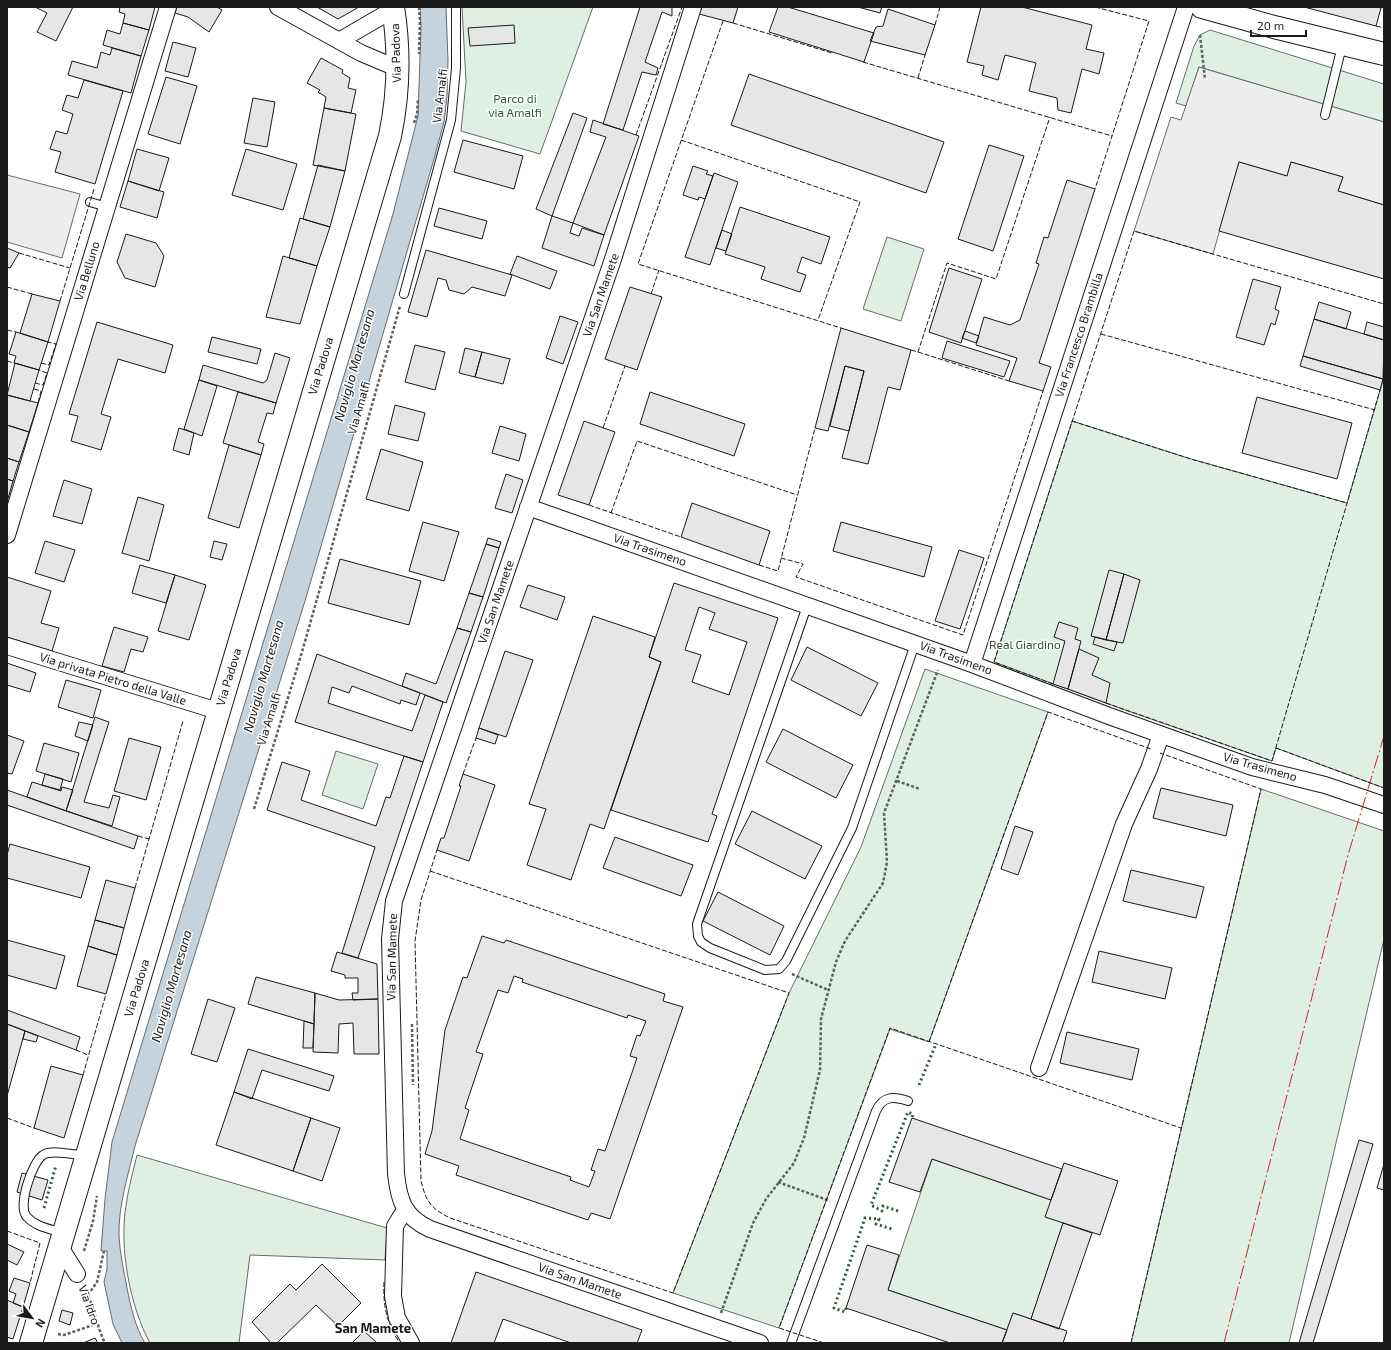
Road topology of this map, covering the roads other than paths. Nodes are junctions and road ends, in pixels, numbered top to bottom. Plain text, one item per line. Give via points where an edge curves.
1 (168, 7) edge
2 (278, 7) edge
3 (456, 7) edge
4 (693, 7) edge
5 (1186, 7) edge
6 (1202, 7) edge
7 (394, 8) edge
8 (339, 41) junction
9 (1343, 44) junction
10 (1384, 54) edge
11 (399, 69) junction
12 (1325, 115) dead end
13 (90, 202) dead end
14 (107, 207) junction
15 (404, 294) road end
16 (528, 507) junction
17 (7, 535) edge
18 (807, 606) junction
19 (915, 644) junction
20 (7, 646) edge
21 (972, 664) junction
22 (218, 711) junction
23 (1161, 734) junction
24 (1384, 805) edge
25 (1039, 1068) dead end
26 (908, 1101) dead end
27 (87, 1156) junction
28 (405, 1210) junction
29 (62, 1240) junction
30 (77, 1274) road end
31 (31, 1343) edge
32 (411, 1343) edge
33 (760, 1343) edge
34 (791, 1343) edge

1 - 14 street, Via Belluno
2 - 8 street
3 - 15 lane, Via Amalfi via 453,108
4 - 16 street, Via San Mamete via 620,238
5 - 21 street, Via Francesco Brambilla
6 - 9 street
7 - 8 street
7 - 11 street, Via Padova
8 - 11 street
9 - 10 street
9 - 12 lane
11 - 22 street, Via Padova via 390,136
13 - 14 lane
14 - 17 street, Via Belluno
16 - 18 street, Via Trasimeno
16 - 28 street, Via San Mamete via 393,908 390,939 396,1174 398,1191
18 - 19 street, Via Trasimeno
18 - 19 lane via 701,911 697,931 701,942 710,948 765,970 773,971 783,966 852,828
19 - 21 street, Via Trasimeno
20 - 22 street, Via privata Pietro della Valle
21 - 23 street, Via Trasimeno
22 - 27 street, Via Padova
23 - 24 street, Via Trasimeno via 1262,771 1325,785
23 - 25 street via 1149,769 1124,824
26 - 34 lane via 886,1098 876,1111
27 - 29 street, Via Padova
27 - 29 lane via 50,1153 37,1160 33,1168 22,1210 25,1216
28 - 32 street via 395,1226 393,1296 397,1318
28 - 33 street, Via San Mamete via 414,1221 440,1233
29 - 30 street, Via Idro
29 - 31 street, Via Padova

